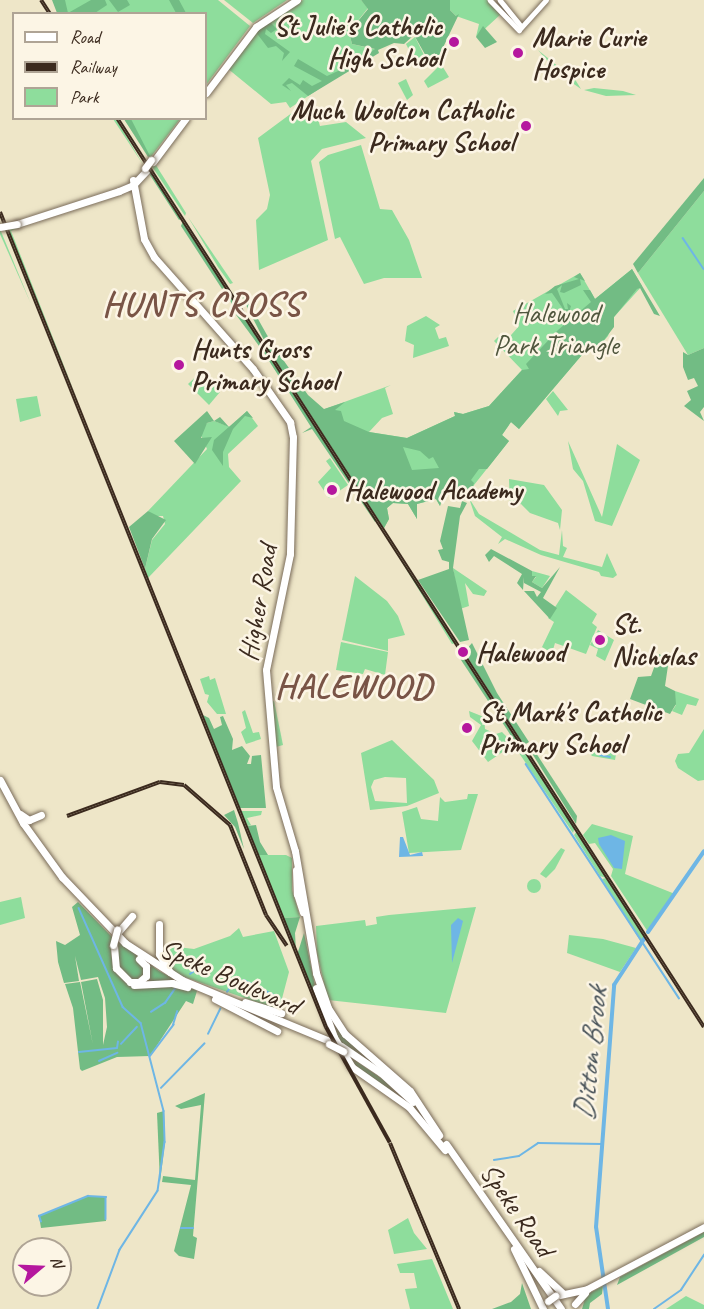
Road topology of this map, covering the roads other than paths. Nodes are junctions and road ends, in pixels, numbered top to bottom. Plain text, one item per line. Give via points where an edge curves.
1 (290, 0) edge
2 (297, 0) edge
3 (490, 0) edge
4 (500, 0) edge
5 (546, 0) edge
6 (520, 28) junction
7 (207, 87) edge
8 (207, 92) edge
9 (182, 120) edge
10 (133, 184) junction
11 (0, 227) edge
12 (211, 327) junction
13 (1, 785) edge
14 (41, 815) dead end
15 (292, 841) junction
16 (131, 914) dead end
17 (159, 924) dead end
18 (115, 944) junction
19 (194, 988) junction
20 (206, 993) junction
21 (281, 1013) dead end
22 (277, 1031) dead end
23 (342, 1049) junction
24 (439, 1135) junction
25 (445, 1150) junction
26 (472, 1185) junction
27 (704, 1228) edge
28 (505, 1229) junction
29 (509, 1242) junction
30 (537, 1269) junction
31 (604, 1281) junction
32 (565, 1293) junction
33 (577, 1307) edge
34 (543, 1309) edge
35 (560, 1309) edge

1 - 7 highway via 250,28
2 - 8 highway via 256,27
3 - 6 main road
4 - 6 main road
5 - 6 main road
9 - 10 highway, bridge
10 - 11 highway, bridge
10 - 12 highway via 148,248
10 - 12 highway via 147,249
12 - 15 highway, Higher Road via 286,413 293,437 290,554 266,676 276,788
13 - 14 highway via 24,819
13 - 18 highway, Speke Boulevard via 41,855
13 - 19 highway, Speke Boulevard via 32,836 98,919 143,957
15 - 24 highway, Higher Road via 318,982 328,1008 345,1034 410,1091
15 - 25 highway, Higher Road via 297,894 316,986 337,1043 352,1067 415,1113
16 - 18 highway, bridge via 118,931
17 - 19 highway via 162,962 172,974
18 - 18 highway via 114,960 120,974 130,982 142,980 146,966
18 - 19 highway, Speke Boulevard
18 - 19 highway via 113,966 127,982 141,987 172,983
19 - 20 highway, Speke Boulevard
20 - 21 highway
20 - 22 highway
20 - 23 highway, Speke Boulevard, bridge
23 - 24 highway, Speke Boulevard via 392,1082
23 - 25 highway, Speke Boulevard via 400,1092
24 - 26 highway, Speke Road
25 - 26 highway, Speke Road
26 - 28 highway, Speke Road
26 - 29 highway, Speke Road
27 - 31 highway
28 - 30 highway
28 - 35 highway, Speke Road
29 - 34 highway
29 - 35 highway, Speke Road
30 - 31 highway via 567,1292
30 - 32 highway
31 - 32 highway via 581,1292
31 - 33 highway via 582,1295
32 - 33 highway
32 - 34 highway, bridge via 548,1301

